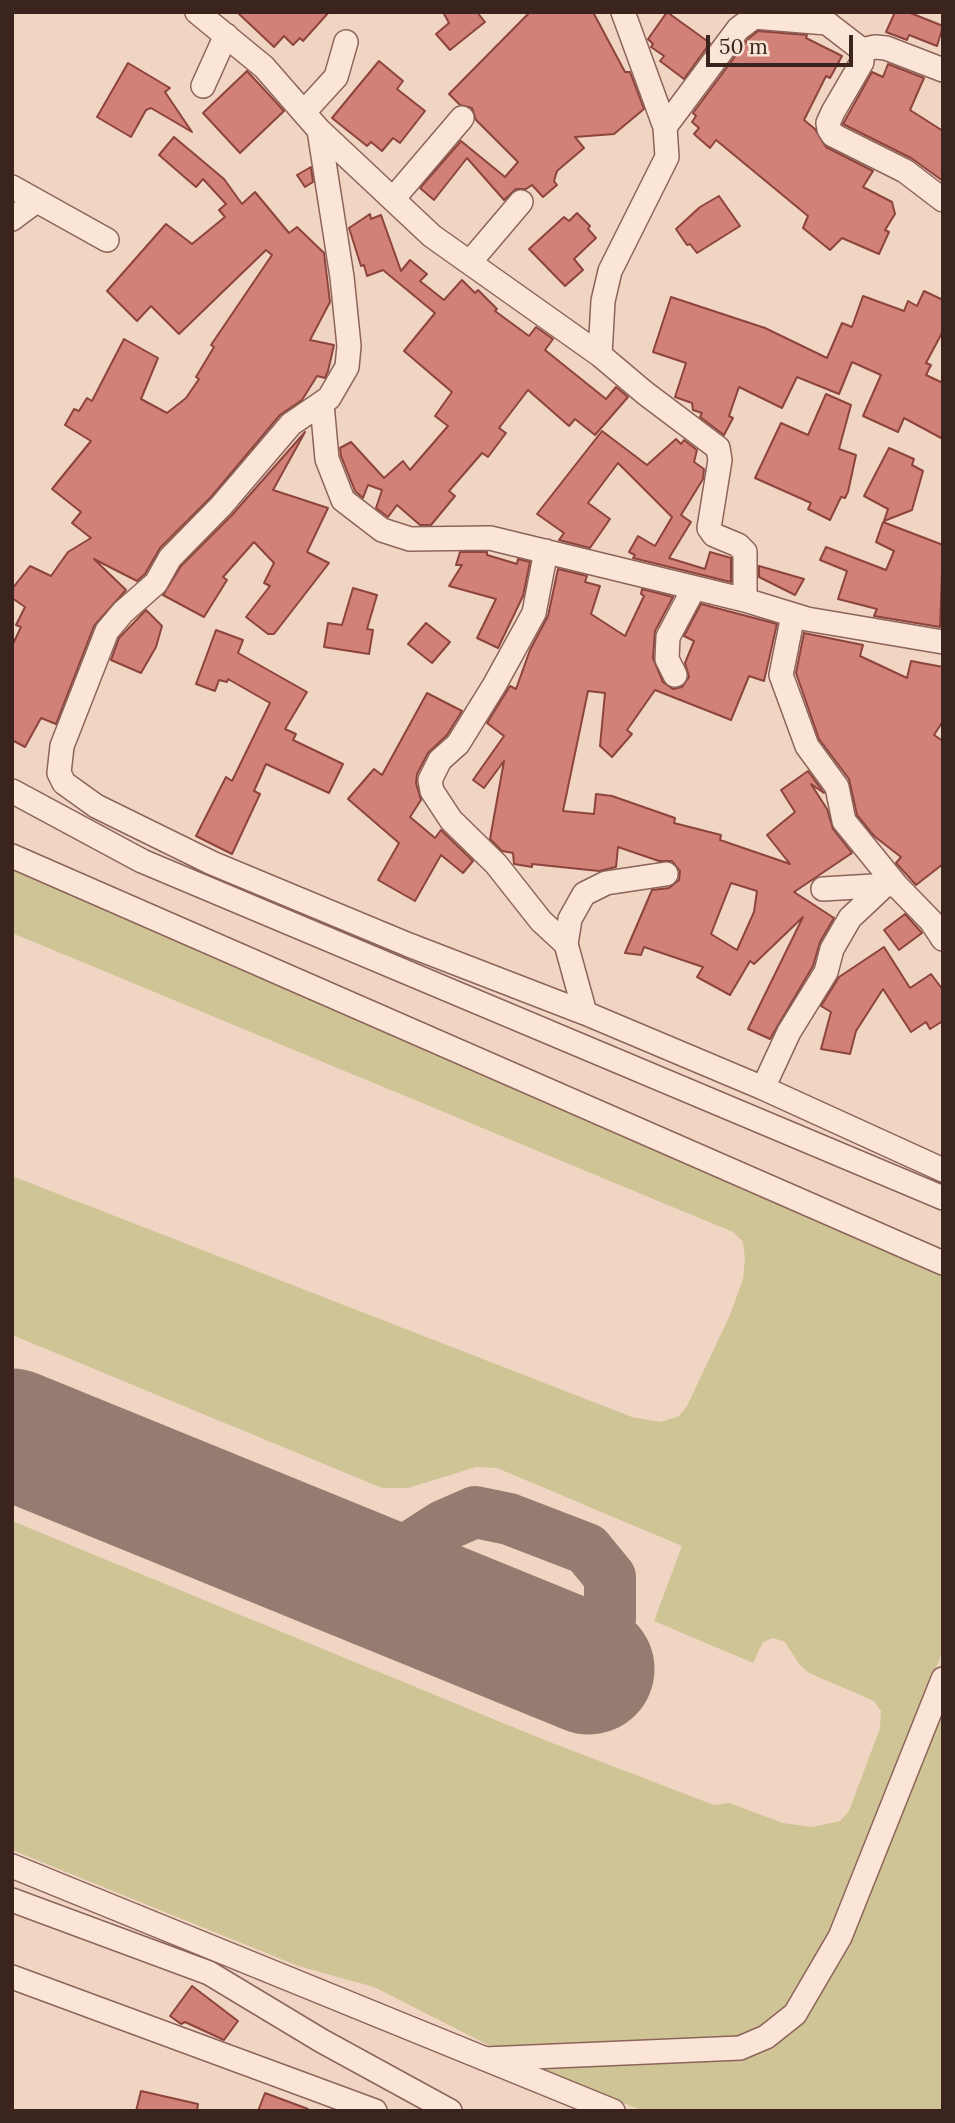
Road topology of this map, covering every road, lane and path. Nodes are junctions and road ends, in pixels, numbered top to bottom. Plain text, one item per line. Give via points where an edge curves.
1 (197, 12) edge
2 (623, 12) edge
3 (829, 17) edge
4 (226, 35) junction
5 (346, 42) dead end
6 (862, 50) junction
7 (943, 71) edge
8 (203, 86) dead end
9 (304, 112) junction
10 (462, 118) dead end
11 (665, 127) junction
12 (319, 130) junction
13 (12, 187) edge
14 (393, 199) junction
15 (36, 201) junction
16 (943, 201) edge
17 (521, 202) dead end
18 (12, 219) edge
19 (107, 240) dead end
20 (470, 262) junction
21 (600, 355) junction
22 (322, 404) junction
23 (546, 551) junction
24 (694, 588) junction
25 (745, 600) junction
26 (793, 615) junction
27 (943, 642) edge
28 (675, 675) dead end
29 (12, 791) edge
30 (12, 856) edge
31 (666, 874) dead end
32 (890, 885) junction
33 (823, 889) dead end
34 (939, 923) edge
35 (566, 944) junction
36 (585, 1013) junction
37 (763, 1088) junction
38 (943, 1170) edge
39 (943, 1198) edge
40 (943, 1263) edge
41 (943, 1679) edge
42 (12, 1866) edge
43 (12, 1900) edge
44 (194, 1940) junction
45 (183, 1961) junction
46 (12, 1977) edge
47 (485, 2059) junction
48 (374, 2111) edge
49 (450, 2111) edge
50 (613, 2111) edge

1 - 4 street
2 - 11 street
3 - 6 street
3 - 11 street via 754,17 730,38
4 - 8 street
4 - 9 street via 264,67
5 - 9 street via 336,77
6 - 7 street via 886,48
6 - 16 street via 862,62 828,123 833,135 905,171
9 - 12 street
10 - 14 street
11 - 21 street via 667,157 610,271
12 - 14 street
12 - 22 street via 349,346 347,367
13 - 15 street
14 - 20 street via 432,236
15 - 18 street
15 - 19 street
17 - 20 street
20 - 21 street
21 - 25 street via 718,447 709,528 745,552
22 - 23 street via 327,459 343,500 382,530 410,539 490,538
22 - 36 street via 291,424 170,558 156,583 107,631 62,746 59,773 72,791 96,806 212,863 409,946
23 - 24 street
23 - 35 street via 534,613 458,744 440,760 430,780 451,820
24 - 25 street
24 - 28 street via 668,637 667,659
25 - 26 street
26 - 27 street
26 - 32 street via 781,675 792,707 807,746 836,787 844,821
29 - 39 street via 142,861
30 - 40 street
31 - 35 street via 606,883 584,894 570,919
32 - 33 street
32 - 34 street
32 - 37 street via 850,918
35 - 36 street
36 - 37 street
37 - 38 street
41 - 47 street via 845,1926 795,2014 766,2037 740,2048
42 - 44 street
43 - 45 street
44 - 45 street
44 - 47 street
45 - 49 street
46 - 48 street
47 - 50 street

